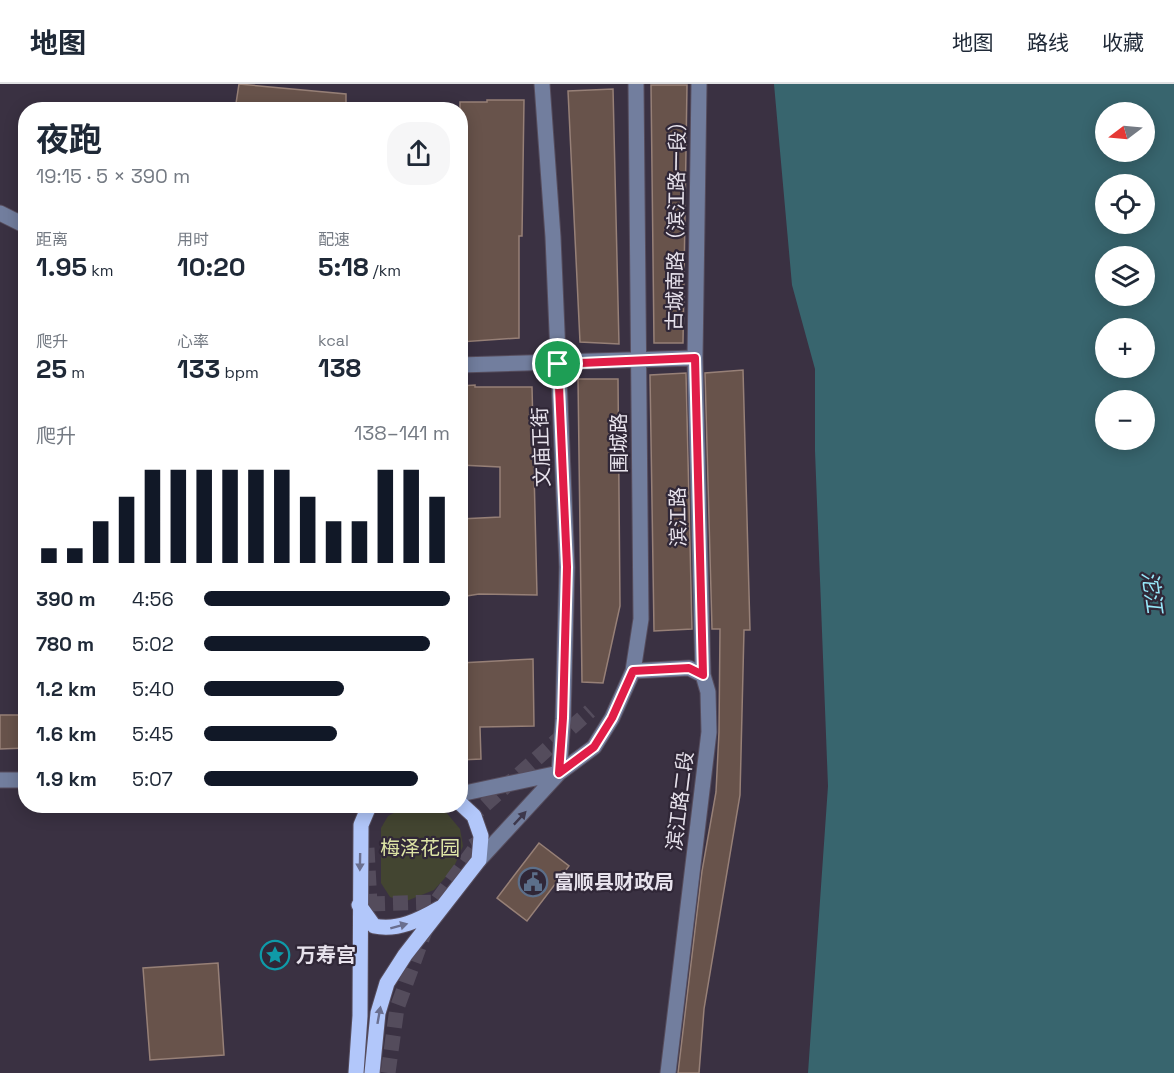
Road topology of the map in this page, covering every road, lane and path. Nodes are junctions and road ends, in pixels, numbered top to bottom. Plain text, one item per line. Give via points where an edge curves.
1 (542, 84) edge
2 (636, 84) edge
3 (699, 84) edge
4 (0, 213) edge
5 (18, 222) edge
6 (695, 358) junction
7 (640, 360) junction
8 (558, 364) junction
9 (468, 365) edge
10 (633, 671) junction
11 (703, 675) junction
12 (559, 773) junction
13 (0, 780) edge
14 (18, 780) edge
15 (468, 792) edge
16 (468, 810) edge
17 (366, 813) edge
18 (479, 860) junction
19 (359, 905) junction
20 (445, 905) junction
21 (356, 1073) edge
22 (372, 1073) edge
23 (668, 1073) edge

1 - 8 street, 文庙正街
2 - 7 street, 围城路
3 - 6 street, 古城南路（滨江路一段）
4 - 5 street
6 - 7 street
6 - 11 street, 滨江路
7 - 8 street
7 - 10 street, 围城路 via 641,619
8 - 9 street
8 - 12 street, 文庙正街 via 567,567
10 - 11 street via 689,668
10 - 12 street, 围城路 via 594,747
11 - 23 street, 滨江路二段 via 710,732
12 - 15 street
18 -> 12 street
13 - 14 street
16 - 18 main road via 481,837
17 -> 19 main road via 361,825
18 - 20 main road
19 -> 20 main road via 374,926 388,929 403,926
19 - 21 main road
22 -> 20 main road via 378,1013 387,983

